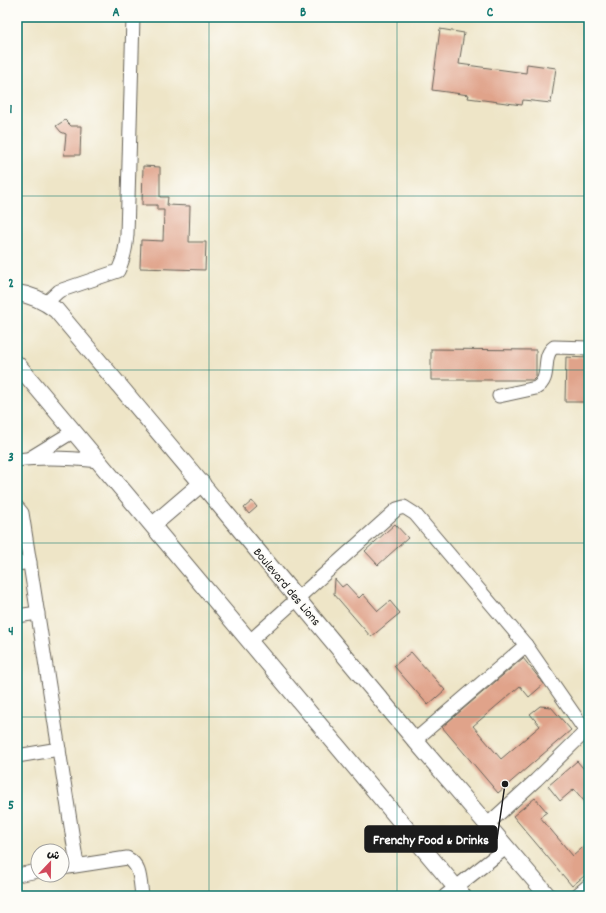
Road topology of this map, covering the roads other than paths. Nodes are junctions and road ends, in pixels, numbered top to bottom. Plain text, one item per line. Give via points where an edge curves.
1 (133, 17) edge
2 (17, 293) edge
3 (46, 302) junction
4 (589, 348) edge
5 (17, 364) edge
6 (499, 396) dead end
7 (74, 431) junction
8 (24, 459) edge
9 (100, 461) junction
10 (202, 483) junction
11 (17, 506) edge
12 (153, 525) junction
13 (30, 562) junction
14 (17, 564) edge
15 (298, 598) junction
16 (38, 613) junction
17 (17, 616) edge
18 (250, 641) junction
19 (526, 645) junction
20 (588, 734) edge
21 (415, 740) junction
22 (59, 749) junction
23 (17, 756) edge
24 (488, 824) junction
25 (507, 847) junction
26 (77, 865) junction
27 (70, 866) edge
28 (30, 872) edge
29 (17, 874) edge
30 (589, 885) edge
31 (455, 893) edge
32 (142, 896) edge
33 (548, 896) edge
34 (576, 896) edge

1 - 3 street via 126,251 118,271 59,291
2 - 3 main road, Boulevard des Lions
3 - 10 main road, Boulevard des Lions via 56,310
4 - 6 street via 554,347 548,355 545,380 541,385
5 - 7 main road
7 - 8 street
7 - 9 main road
8 - 9 street
9 - 12 main road
10 - 12 main road
10 - 15 main road, Boulevard des Lions
11 - 13 street via 22,513
12 - 18 main road
13 - 14 street
13 - 16 street
15 - 18 street
15 - 19 street via 397,509 404,507 415,514
15 - 21 main road, Boulevard des Lions
16 - 17 street
16 - 22 street
18 - 31 main road
19 - 20 street
19 - 21 street
20 - 24 street
21 - 24 main road, Boulevard des Lions
22 - 23 street
22 - 26 street
24 - 25 main road, Boulevard des Lions
25 - 31 street
25 - 33 main road, Boulevard des Lions
26 - 27 street
26 - 32 street via 127,858 134,861
28 - 29 street
30 - 34 street

